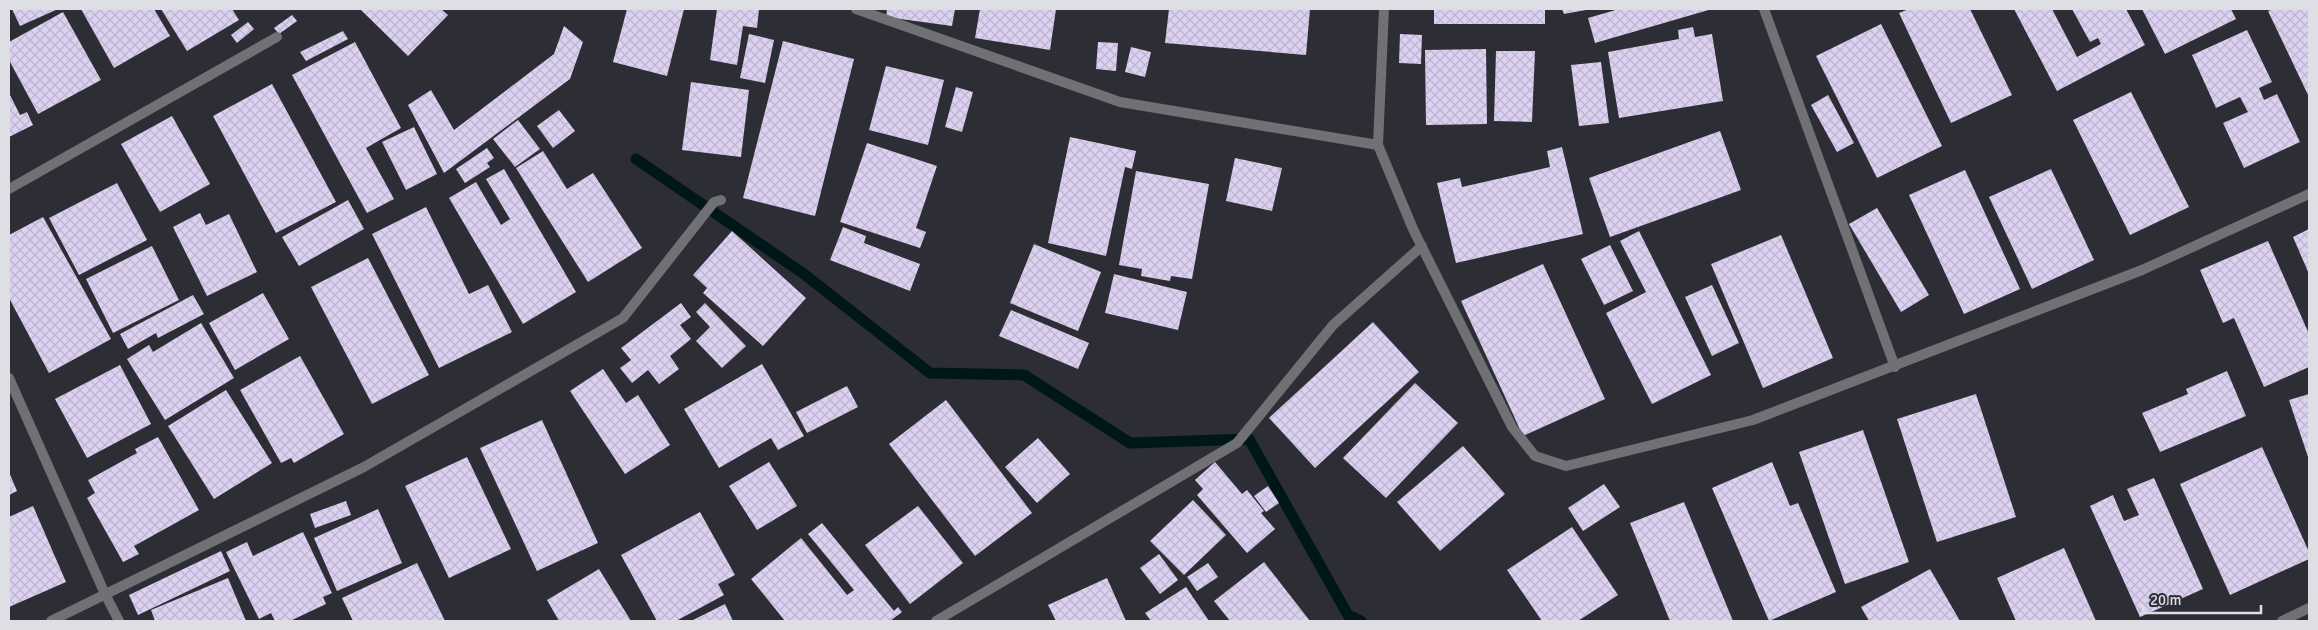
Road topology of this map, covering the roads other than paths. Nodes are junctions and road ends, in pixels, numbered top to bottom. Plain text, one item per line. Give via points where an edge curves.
1 (856, 9) edge
2 (1384, 9) edge
3 (1764, 9) edge
4 (277, 37) dead end
5 (1378, 144) junction
6 (9, 189) edge
7 (2309, 194) edge
8 (721, 200) dead end
9 (1422, 246) junction
10 (1895, 367) junction
11 (9, 378) edge
12 (105, 594) junction
13 (2309, 608) edge
14 (51, 621) edge
15 (119, 621) edge
16 (936, 621) edge
17 (2282, 621) edge

1 - 5 street via 1120,102
2 - 5 street
3 - 10 street
4 - 6 street
5 - 9 street via 1385,167
7 - 10 street via 2142,270
8 - 12 street via 714,202 623,318 364,467
9 - 10 street via 1512,427 1535,456 1566,466 1753,420
9 - 16 street via 1333,325 1237,443
11 - 12 street
12 - 14 street
12 - 15 street
13 - 17 street

